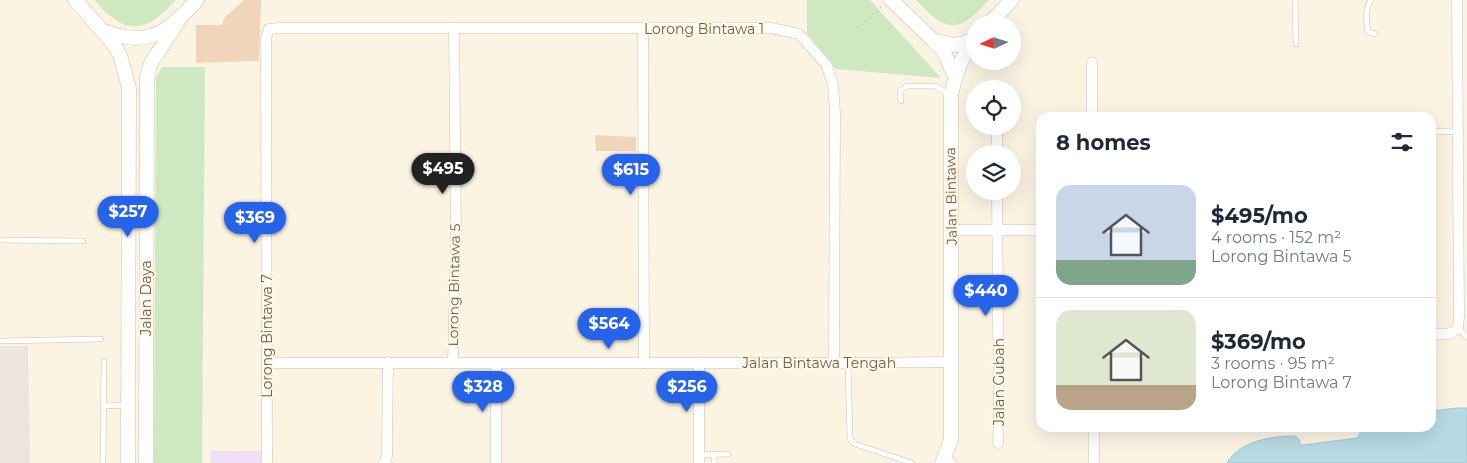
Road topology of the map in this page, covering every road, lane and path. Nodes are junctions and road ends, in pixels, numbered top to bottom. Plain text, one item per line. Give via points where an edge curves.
1 (75, 0) edge
2 (197, 0) edge
3 (1012, 0) edge
4 (1295, 0) edge
5 (1371, 0) edge
6 (1457, 0) edge
7 (887, 2) edge
8 (998, 15) edge
9 (178, 22) junction
10 (454, 28) junction
11 (858, 28) dead end
12 (269, 29) joint
13 (643, 29) junction
14 (103, 31) junction
15 (1375, 34) dead end
16 (933, 40) junction
17 (966, 43) edge
18 (1296, 44) dead end
19 (966, 52) edge
20 (1092, 62) dead end
21 (955, 77) junction
22 (951, 95) junction
23 (901, 101) dead end
24 (1092, 112) edge
25 (1436, 131) edge
26 (1458, 132) junction
27 (997, 200) edge
28 (146, 228) junction
29 (952, 230) junction
30 (1036, 230) edge
31 (998, 231) junction
32 (1463, 235) edge
33 (0, 240) edge
34 (84, 242) dead end
35 (128, 260) junction
36 (1458, 328) junction
37 (1436, 334) edge
38 (1467, 337) edge
39 (101, 339) dead end
40 (0, 341) edge
41 (104, 361) dead end
42 (388, 362) junction
43 (952, 362) junction
44 (267, 363) junction
45 (453, 363) junction
46 (496, 363) junction
47 (644, 363) junction
48 (699, 363) junction
49 (834, 363) junction
50 (848, 363) junction
51 (128, 405) junction
52 (104, 406) junction
53 (1094, 432) edge
54 (998, 443) dead end
55 (714, 454) junction
56 (728, 454) dead end
57 (699, 459) edge
58 (948, 460) edge
59 (103, 463) edge
60 (128, 463) edge
61 (146, 463) edge
62 (267, 463) edge
63 (384, 463) edge
64 (496, 463) edge
65 (714, 463) edge
66 (912, 463) edge
67 (1094, 463) edge

1 - 14 street, Jalan Daya
2 - 9 street, Jalan Daya
3 - 8 street
4 - 18 lane
5 - 15 lane via 1367,26 1368,32
6 - 26 street
7 - 11 path
7 - 16 street
9 - 14 street via 148,38 126,38
9 - 28 street, Jalan Daya via 160,47 147,77
10 - 12 street, Lorong Bintawa 1
10 - 13 street, Lorong Bintawa 1
10 - 45 street, Lorong Bintawa 5 via 456,234
12 - 44 street, Lorong Bintawa 7 via 266,38
13 - 47 street
13 - 49 street, Lorong Bintawa 1 via 771,28 799,34 826,64 833,84 835,113
14 - 35 street, Jalan Daya via 120,55 129,88
16 - 17 street via 954,46
16 - 21 street via 943,50
19 - 21 street, Jalan Bintawa
20 - 24 street
21 - 22 street, Jalan Bintawa
22 - 23 lane via 935,86 906,86 900,91
22 - 29 street, Jalan Bintawa
25 - 26 lane
26 - 32 street
27 - 31 street, Jalan Gubah
28 - 35 street via 140,247
28 - 61 street, Jalan Daya
29 - 31 street
29 - 43 street, Jalan Bintawa
30 - 31 street
31 - 54 street, Jalan Gubah
32 - 36 street
33 - 34 lane
35 - 51 street, Jalan Daya
36 - 37 street via 1449,334
36 - 38 lane
39 - 40 lane
41 - 52 lane
42 - 44 street, Jalan Bintawa Tengah
42 - 45 street, Jalan Bintawa Tengah
42 - 63 street via 387,456
43 - 50 street, Jalan Bintawa Tengah
43 - 58 street, Jalan Bintawa
44 - 62 street, Lorong Bintawa 7
45 - 46 street, Jalan Bintawa Tengah
46 - 47 street, Jalan Bintawa Tengah
46 - 64 street
47 - 48 street, Jalan Bintawa Tengah
48 - 49 street, Jalan Bintawa Tengah
48 - 57 street
49 - 50 street, Jalan Bintawa Tengah
50 - 66 lane via 850,439 855,444
51 - 52 lane
51 - 60 street, Jalan Daya
52 - 59 lane
53 - 67 street
55 - 56 lane
55 - 57 lane
55 - 65 lane

